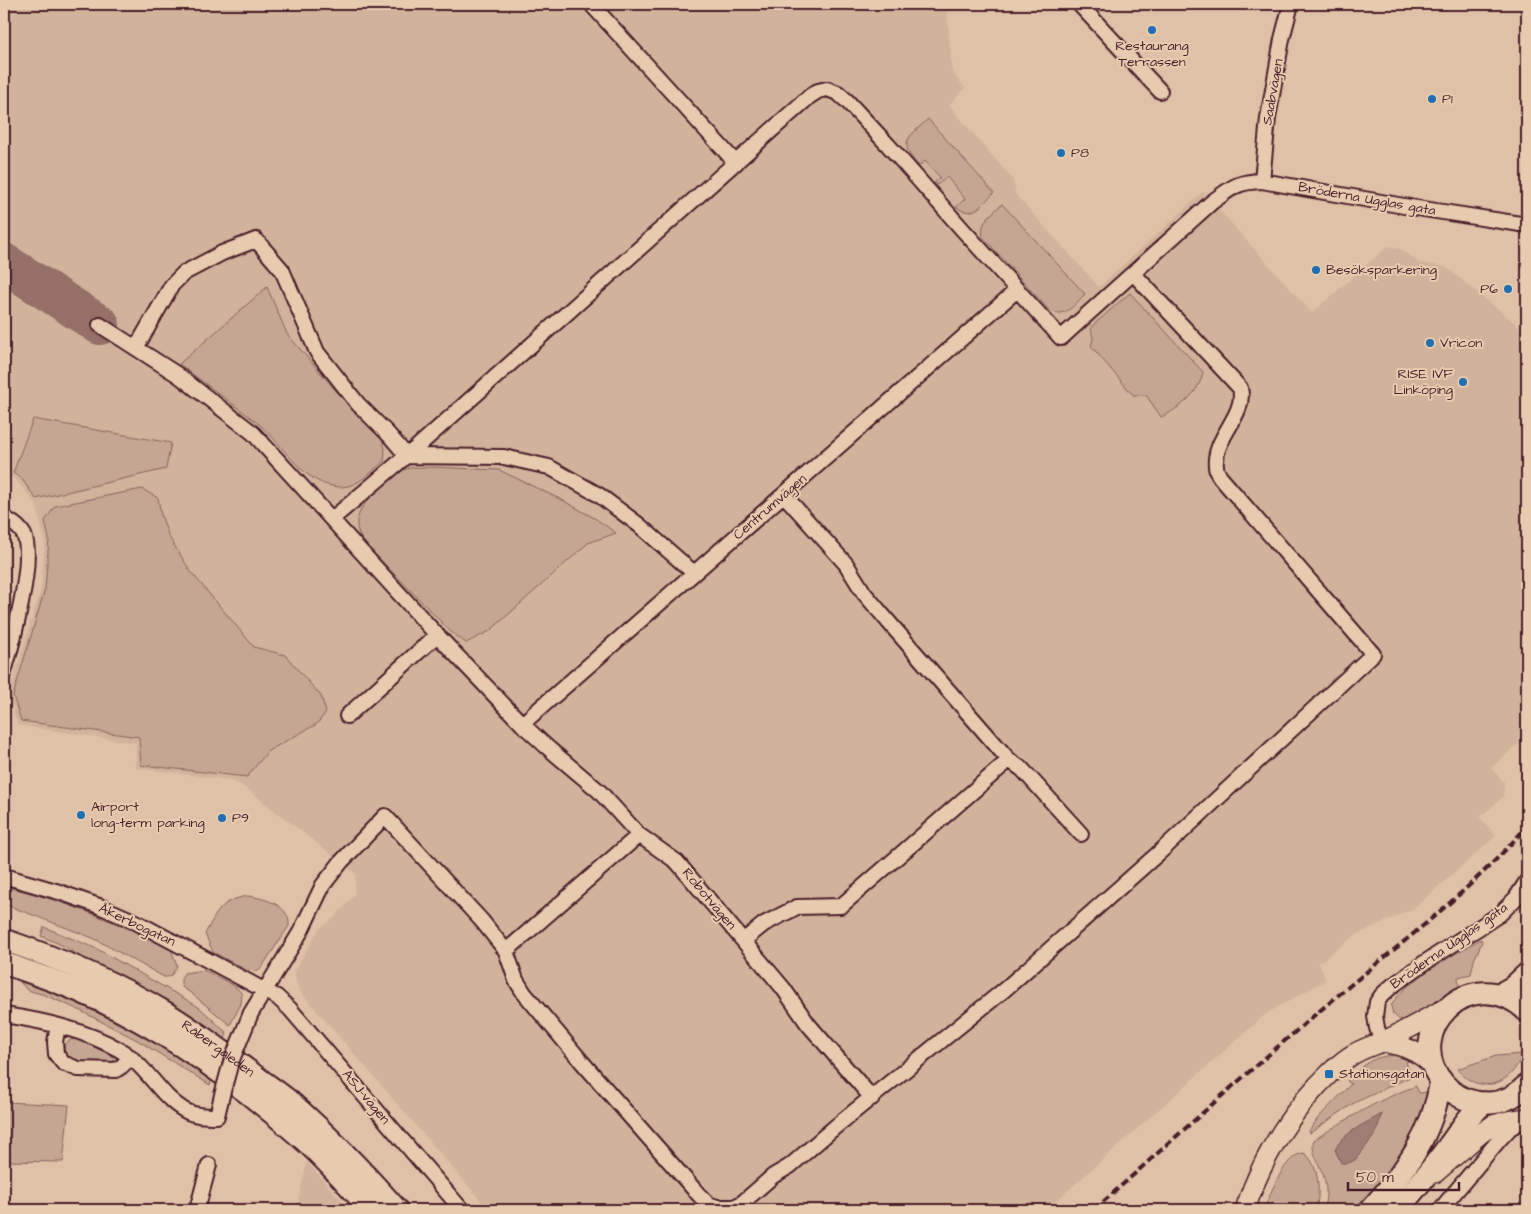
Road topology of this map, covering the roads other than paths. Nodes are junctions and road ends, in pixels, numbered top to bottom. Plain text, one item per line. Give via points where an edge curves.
1 (591, 4) edge
2 (1079, 4) edge
3 (1291, 4) edge
4 (1160, 91) dead end
5 (736, 163) junction
6 (1262, 181) junction
7 (1527, 225) edge
8 (1133, 273) junction
9 (1017, 290) junction
10 (100, 325) dead end
11 (136, 348) junction
12 (407, 456) junction
13 (784, 495) junction
14 (4, 518) edge
15 (332, 519) junction
16 (694, 574) junction
17 (437, 635) junction
18 (4, 668) edge
19 (347, 716) dead end
20 (522, 724) junction
21 (1009, 760) junction
22 (1081, 834) dead end
23 (639, 835) junction
24 (4, 876) edge
25 (1527, 881) edge
26 (4, 940) edge
27 (744, 940) junction
28 (506, 951) junction
29 (4, 963) edge
30 (1527, 974) edge
31 (263, 990) junction
32 (1500, 994) junction
33 (1448, 1007) junction
34 (1527, 1011) edge
35 (4, 1015) edge
36 (58, 1026) junction
37 (1382, 1042) junction
38 (131, 1057) junction
39 (1437, 1073) junction
40 (1527, 1085) edge
41 (872, 1098) junction
42 (1494, 1102) junction
43 (1527, 1112) edge
44 (209, 1165) dead end
45 (1413, 1192) junction
46 (725, 1209) edge
47 (197, 1210) edge
48 (371, 1210) edge
49 (397, 1210) edge
50 (462, 1210) edge
51 (1245, 1210) edge
52 (1370, 1210) edge
53 (1397, 1210) edge
54 (1440, 1210) edge

1 - 5 street
2 - 4 street
3 - 6 street, Saabvägen via 1268,118
5 - 9 street via 810,96 827,89 838,93
5 - 12 street
6 - 7 street, Bröderna Ugglas gata
6 - 8 street, Bröderna Ugglas gata via 1236,185 1212,202
8 - 9 street, Bröderna Ugglas gata via 1061,338
8 - 41 street via 1240,388 1240,404 1217,454 1216,466 1220,477 1373,654 1161,851 1019,977
9 - 13 street, Centrumvägen
10 - 11 street, Robotvägen
11 - 12 street via 172,285 184,273 256,240 282,270 317,352 358,404
11 - 15 street, Robotvägen via 178,375 253,433
12 - 15 street
12 - 16 street via 504,457 549,467 599,495
13 - 16 street, Centrumvägen
13 - 21 street via 846,564 864,593
14 - 18 street via 18,526 28,555
15 - 17 street, Robotvägen
16 - 20 street, Centrumvägen
17 - 19 street
17 - 20 street, Robotvägen
20 - 23 street, Robotvägen via 599,791
21 - 22 street via 1022,769
21 - 27 street via 841,906 797,907 764,924
23 - 27 street, Robotvägen via 677,862
23 - 28 street
24 - 31 street, Åkerbogatan via 100,906
25 - 37 street, Bröderna Ugglas gata via 1500,914 1382,994 1375,1016
26 - 49 main road, Råbergaleden via 126,990 210,1042 300,1110
27 - 41 street, Robotvägen via 808,1024
28 - 31 street via 385,816 323,885 301,931
28 - 46 street via 524,994 699,1195 708,1204
29 - 48 main road, Råbergaleden via 79,991 118,1010 203,1061 304,1140
30 - 32 main road
31 - 38 street, bridge via 250,1013 231,1062 217,1116 185,1111
31 - 50 street, ASJ-vägen via 290,1008
32 - 33 main road via 1472,994
32 - 34 main road
33 - 37 main road
33 - 39 main road via 1434,1028 1431,1040
35 - 36 street
36 - 38 street via 82,1032
36 - 38 street via 56,1054 63,1063 78,1069 116,1070
37 - 39 main road via 1425,1056
37 - 51 main road via 1349,1056 1305,1100 1275,1142
39 - 42 main road via 1447,1088 1460,1096 1474,1102
39 - 52 main road via 1436,1107 1424,1137 1412,1159
40 - 42 main road via 1516,1095
41 - 46 street via 742,1203
42 - 43 main road
42 - 45 main road via 1469,1116
43 - 45 main road via 1480,1134
43 - 54 street via 1504,1134
44 - 47 street
45 - 53 main road

